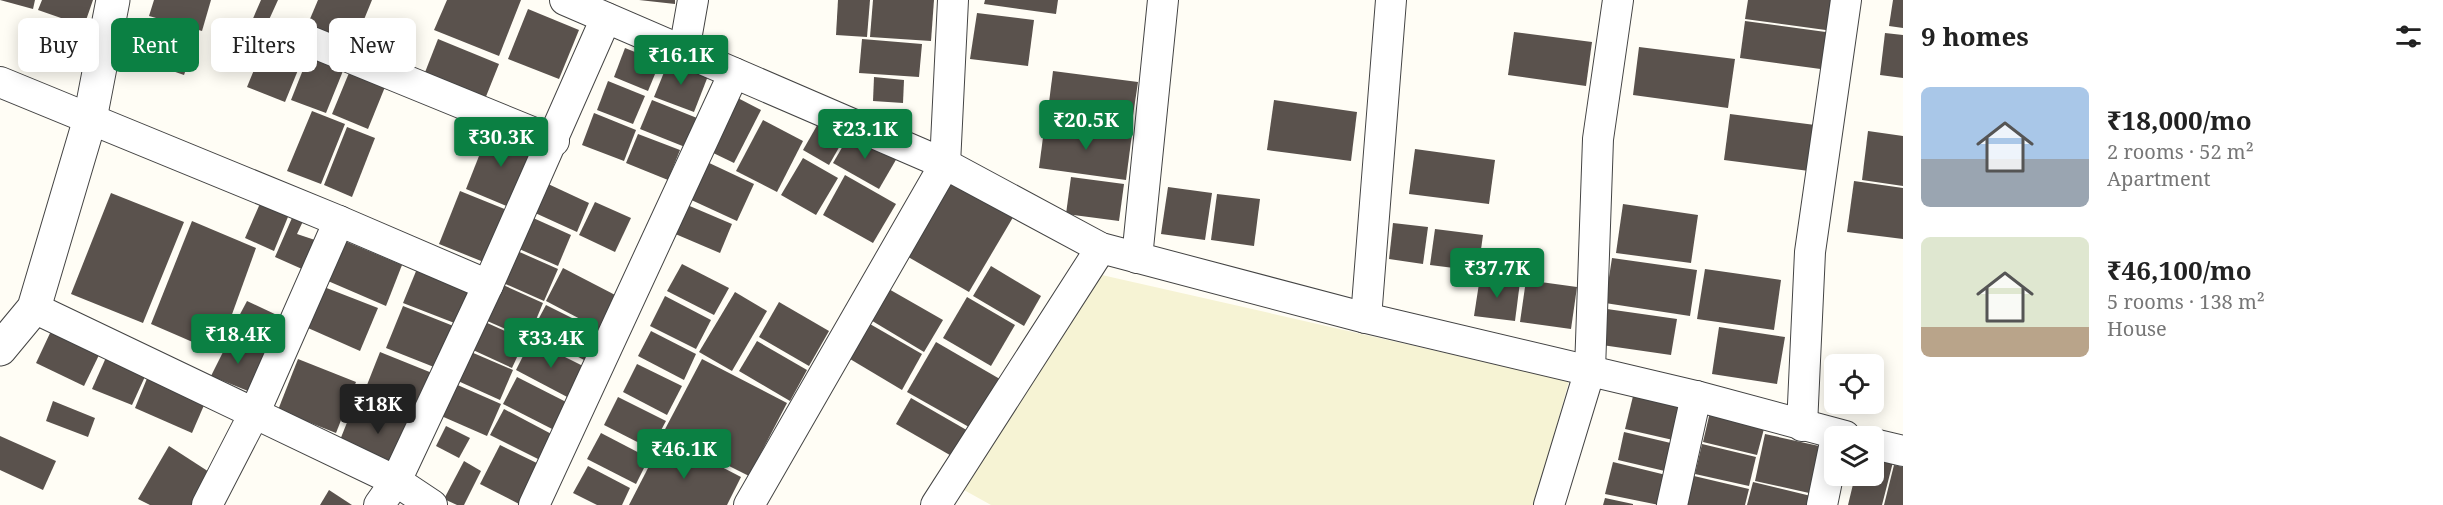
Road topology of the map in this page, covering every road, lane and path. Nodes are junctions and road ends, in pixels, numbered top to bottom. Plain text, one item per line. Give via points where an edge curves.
1 (113, 0) edge
2 (565, 0) edge
3 (693, 0) edge
4 (953, 0) edge
5 (1163, 0) edge
6 (1391, 0) edge
7 (1618, 0) edge
8 (1846, 0) edge
9 (606, 18) junction
10 (317, 44) edge
11 (684, 51) junction
12 (734, 73) junction
13 (0, 82) edge
14 (90, 119) junction
15 (554, 141) junction
16 (945, 164) junction
17 (339, 220) junction
18 (1101, 248) junction
19 (1137, 258) junction
20 (488, 285) junction
21 (34, 308) junction
22 (1366, 318) junction
23 (0, 349) edge
24 (1590, 370) junction
25 (1696, 396) junction
26 (254, 414) junction
27 (1802, 426) junction
28 (1824, 434) edge
29 (1884, 446) edge
30 (1903, 451) edge
31 (396, 481) junction
32 (1827, 486) edge
33 (207, 505) edge
34 (379, 505) edge
35 (432, 505) edge
36 (534, 505) edge
37 (750, 505) edge
38 (936, 505) edge
39 (1549, 505) edge
40 (1672, 505) edge
41 (1822, 505) edge

1 - 14 street
2 - 9 street
3 - 11 street
4 - 16 street
5 - 19 street
6 - 22 street
7 - 24 street via 1598,139
8 - 27 street via 1810,252
9 - 11 street
9 - 15 street
10 - 15 street
11 - 12 street
12 - 16 street
12 - 36 street
13 - 14 street
14 - 17 street
14 - 21 street
15 - 20 street
16 - 18 street
16 - 37 street
17 - 20 street
17 - 26 street
18 - 19 street
18 - 38 street
19 - 22 street
20 - 31 street
21 - 23 street
21 - 26 street
22 - 24 street
24 - 25 street
24 - 39 street
25 - 27 street
25 - 40 street
26 - 31 street
26 - 33 street
27 - 28 street
29 - 30 street
31 - 34 street
31 - 35 street
32 - 41 street

